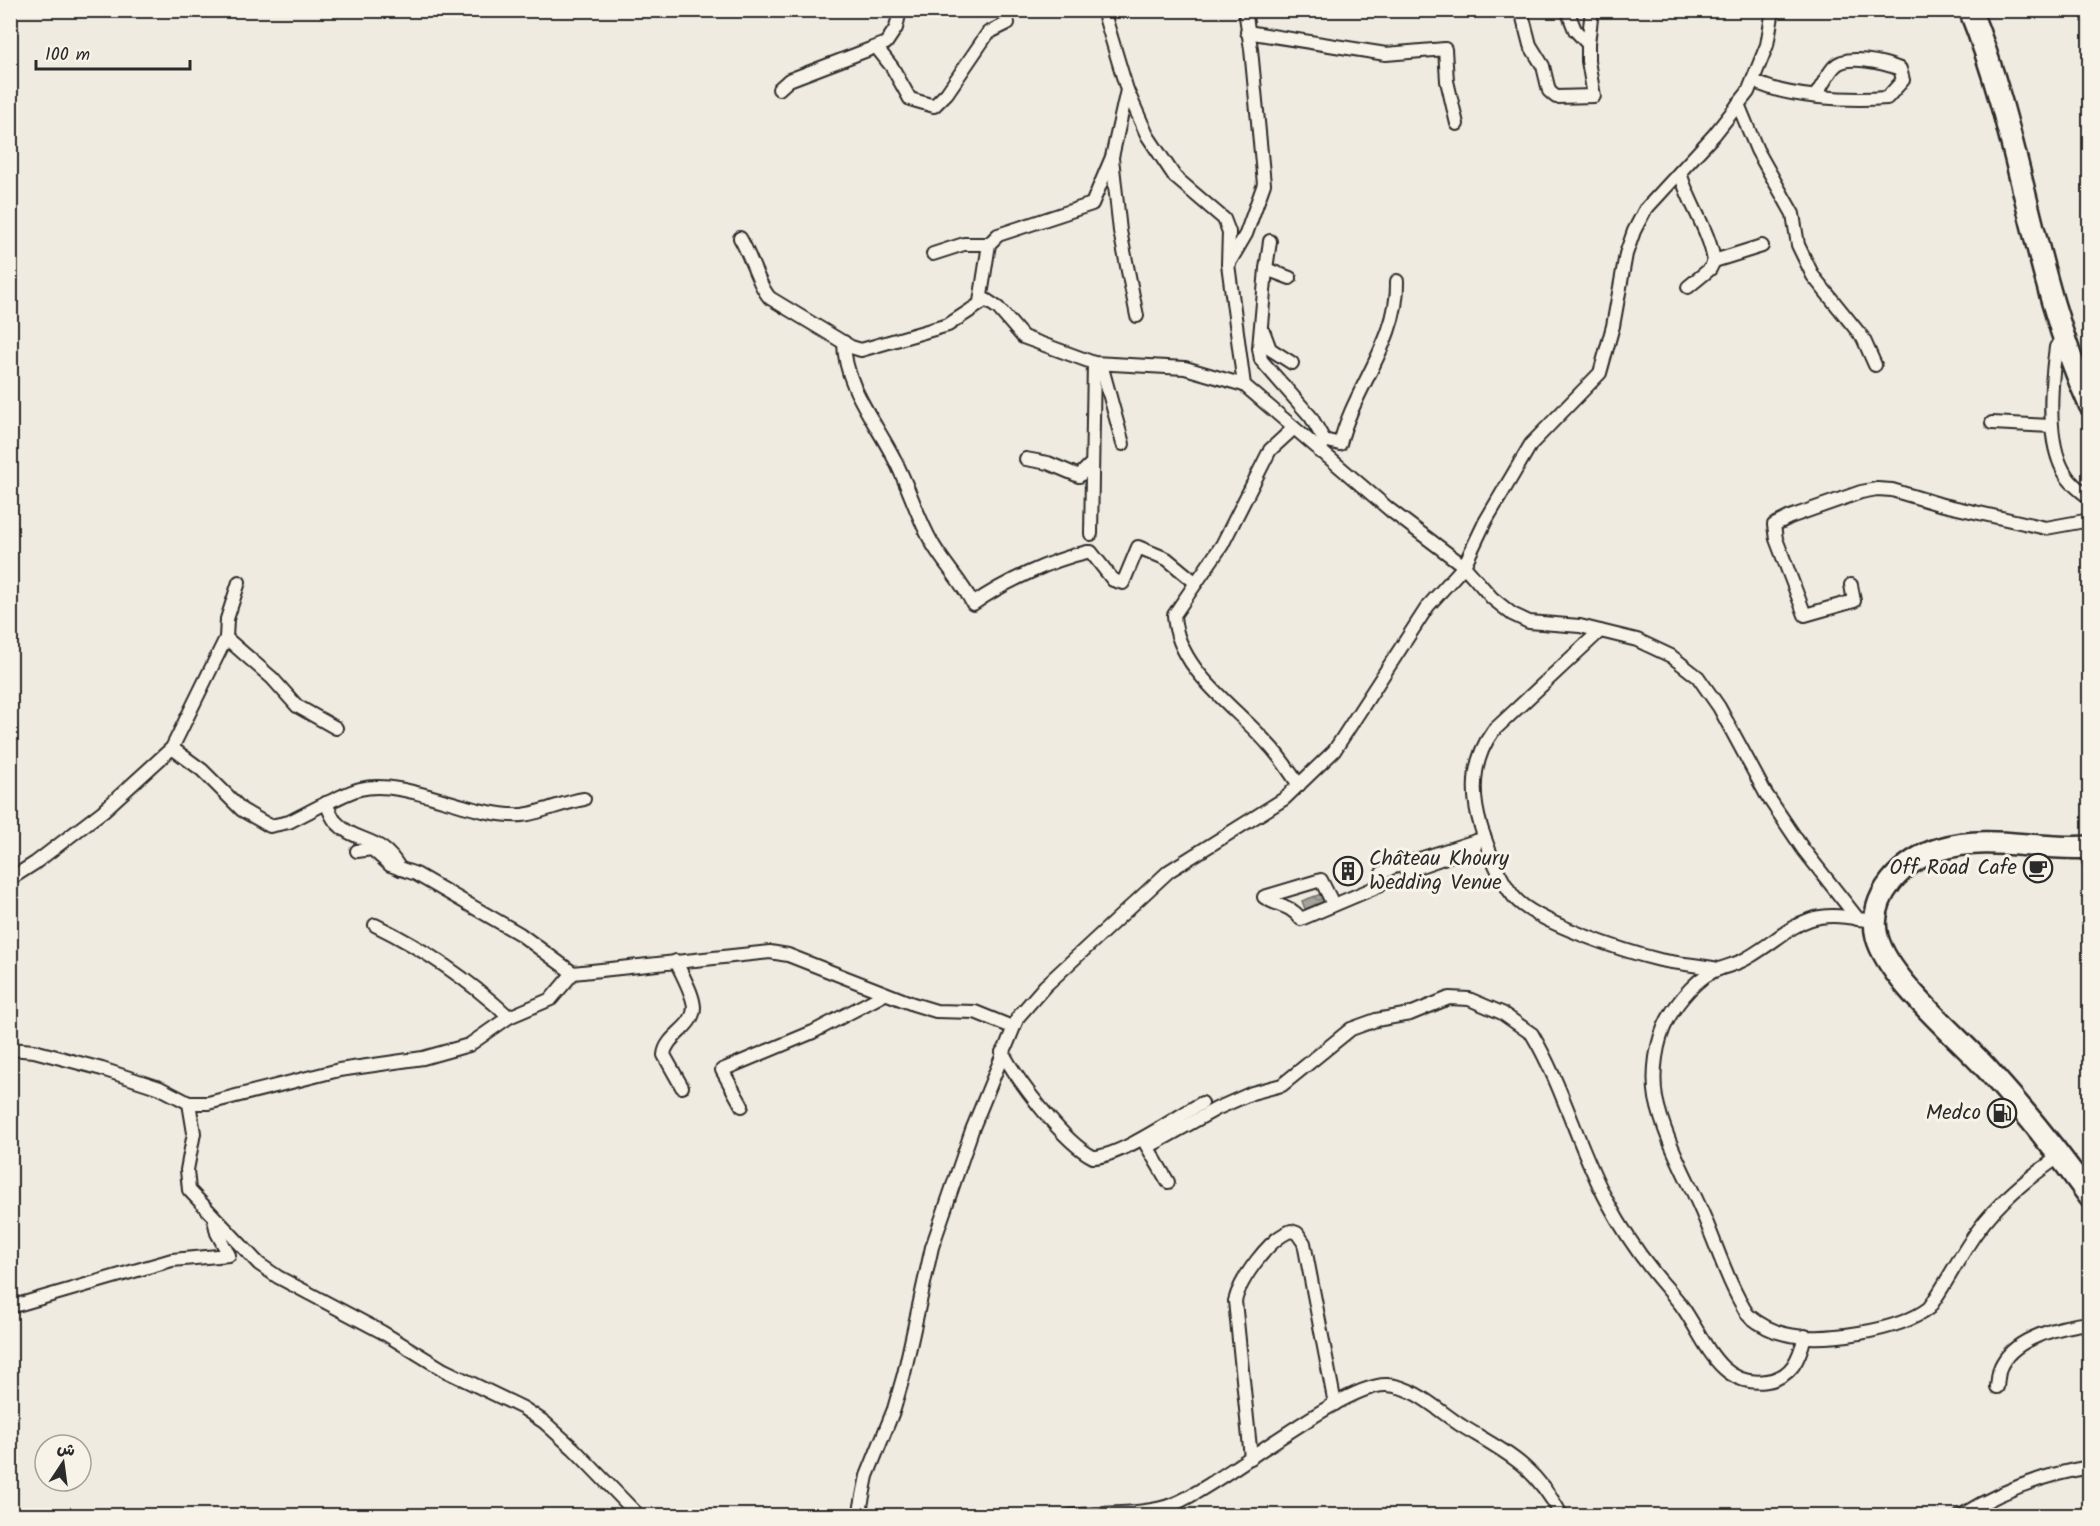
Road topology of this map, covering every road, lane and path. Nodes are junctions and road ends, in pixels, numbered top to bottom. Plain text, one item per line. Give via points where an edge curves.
1 (900, 10) edge
2 (1103, 10) edge
3 (1245, 10) edge
4 (1521, 10) edge
5 (1567, 10) edge
6 (1592, 10) edge
7 (1773, 10) edge
8 (1970, 10) edge
9 (1008, 23) dead end
10 (1247, 32) junction
11 (1588, 44) junction
12 (877, 48) junction
13 (1754, 81) junction
14 (778, 89) dead end
15 (1127, 90) junction
16 (1815, 96) junction
17 (1738, 104) junction
18 (1457, 124) dead end
19 (1112, 157) junction
20 (1680, 172) junction
21 (740, 238) dead end
22 (1270, 241) dead end
23 (989, 244) junction
24 (1762, 246) dead end
25 (933, 254) dead end
26 (1714, 261) junction
27 (1228, 264) junction
28 (1266, 269) junction
29 (1290, 278) dead end
30 (1397, 281) dead end
31 (1688, 287) dead end
32 (980, 302) junction
33 (1137, 316) dead end
34 (1260, 332) junction
35 (2064, 340) junction
36 (844, 342) junction
37 (1098, 363) junction
38 (1292, 363) dead end
39 (1875, 365) dead end
40 (1244, 385) junction
41 (2090, 405) edge
42 (1992, 423) dead end
43 (2051, 426) junction
44 (1294, 429) junction
45 (1123, 444) dead end
46 (1322, 446) junction
47 (1026, 459) dead end
48 (1090, 465) junction
49 (2090, 498) edge
50 (2090, 520) edge
51 (1090, 534) dead end
52 (1464, 566) junction
53 (238, 582) dead end
54 (1196, 583) junction
55 (1851, 585) dead end
56 (1600, 631) junction
57 (226, 638) junction
58 (336, 728) dead end
59 (172, 748) junction
60 (1299, 785) junction
61 (584, 799) dead end
62 (326, 803) junction
63 (1485, 838) junction
64 (357, 851) dead end
65 (2088, 853) edge
66 (1492, 859) junction
67 (400, 868) junction
68 (1403, 872) dead end
69 (10, 879) edge
70 (1334, 904) junction
71 (1867, 920) junction
72 (375, 925) dead end
73 (676, 962) junction
74 (1718, 969) junction
75 (573, 973) junction
76 (885, 994) junction
77 (509, 1017) junction
78 (1012, 1027) junction
79 (10, 1049) edge
80 (1002, 1052) junction
81 (682, 1087) dead end
82 (189, 1103) junction
83 (1202, 1103) dead end
84 (742, 1106) dead end
85 (1144, 1143) junction
86 (2060, 1156) junction
87 (1168, 1182) dead end
88 (2090, 1197) edge
89 (214, 1219) junction
90 (10, 1307) edge
91 (2090, 1323) edge
92 (1805, 1336) junction
93 (1997, 1387) dead end
94 (1335, 1404) junction
95 (1251, 1458) junction
96 (2090, 1467) edge
97 (639, 1515) edge
98 (859, 1515) edge
99 (1070, 1515) edge
100 (1562, 1515) edge
101 (1960, 1515) edge

1 - 12 street via 896,28 886,43
2 - 15 street
3 - 10 street
4 - 11 street via 1530,45 1543,66 1549,91 1556,97 1594,96
5 - 11 street via 1575,30
6 - 11 street
7 - 13 street via 1767,45
8 - 35 highway via 2003,110
9 - 12 street via 988,33 934,106 910,99
10 - 18 street via 1386,54 1445,49 1447,81
10 - 27 street via 1264,184 1246,234
12 - 14 street via 789,80
13 - 16 street via 1770,90
13 - 17 street
15 - 19 street
15 - 27 street via 1147,135 1175,177 1224,219 1229,232
16 - 16 street via 1887,98 1903,80 1900,69 1891,65 1842,62 1834,67
17 - 20 street
17 - 39 street via 1757,150 1793,214 1798,245 1813,276 1863,338
19 - 23 street via 1092,204 998,235
19 - 33 street via 1121,240
20 - 26 street
20 - 52 street via 1645,210 1635,231 1626,254 1600,373 1531,444 1490,512
21 - 36 street via 765,292
22 - 28 street
23 - 25 street via 964,244
23 - 32 street
24 - 26 street
26 - 31 street
27 - 40 street
28 - 29 street
28 - 34 street
30 - 46 street via 1392,319 1346,419 1340,444
32 - 36 street via 948,325 861,350
32 - 37 street via 991,302 1023,337
34 - 38 street via 1270,349
34 - 46 street via 1261,360 1311,417
35 - 41 highway
35 - 43 street via 2056,347
36 - 54 street via 844,363 895,460 932,543 973,604 1041,568 1087,552 1113,580 1123,583 1138,548 1167,560
37 - 40 street via 1185,368
37 - 45 street
37 - 48 street
40 - 44 street
42 - 43 street
43 - 49 street via 2066,475
44 - 46 street
44 - 54 street via 1270,450 1236,522
46 - 52 street via 1390,510
47 - 48 street via 1079,476
48 - 51 street
50 - 55 street via 2046,528 1877,489 1774,525 1804,615 1854,601
52 - 56 street via 1512,614 1529,622
52 - 60 street via 1428,606 1334,751
53 - 57 street via 226,619
54 - 60 street via 1174,615 1181,646 1191,663 1269,744
56 - 63 street via 1492,731 1483,745 1474,779 1477,813
56 - 71 street via 1655,648 1698,677 1803,849
57 - 58 street via 297,706
57 - 59 street
59 - 62 street via 202,770 242,810 270,826 289,822
59 - 69 street via 103,811
60 - 78 street via 1284,799 1153,884 1045,986
61 - 62 street via 523,815 468,807 401,790 361,789
62 - 67 street via 335,821 380,844
63 - 66 street
63 - 70 street via 1391,868 1382,873 1379,886
64 - 67 street via 369,848
65 - 71 highway via 1990,841 1939,849 1897,874
66 - 68 street via 1477,846
66 - 74 street via 1515,898 1550,922 1658,960
67 - 75 street via 520,934
70 - 70 street via 1301,919 1291,907 1264,897 1321,880
71 - 74 street via 1836,914 1806,920 1739,963
71 - 86 highway via 1894,968
72 - 77 street via 433,957
73 - 75 street
73 - 76 street via 779,953
73 - 81 street via 694,1008 690,1019 668,1041 664,1055
74 - 92 street via 1694,986 1663,1028 1654,1073 1656,1097 1668,1137 1741,1304 1748,1315 1768,1328
75 - 77 street via 551,999
76 - 78 street via 936,1011 975,1012
76 - 84 street via 813,1032 722,1070
77 - 82 street via 469,1045 423,1058 339,1070 208,1103
78 - 80 street
79 - 82 street via 102,1069 160,1088
80 - 85 street via 1015,1076 1085,1153 1100,1157
80 - 98 street via 932,1247 904,1374 867,1476
82 - 89 street via 194,1133 187,1185
83 - 85 street
85 - 87 street
85 - 92 street via 1252,1093 1282,1085 1337,1038 1361,1024 1410,1014 1449,998 1469,999 1515,1020 1532,1034 1606,1200 1632,1243 1683,1307 1701,1340 1724,1369 1751,1383 1782,1376 1792,1370
86 - 88 highway
86 - 92 street via 2023,1181 2000,1205 1976,1233 1929,1308 1920,1315 1868,1332
89 - 90 street via 216,1233 229,1255 172,1260
89 - 97 street via 278,1277 544,1422
91 - 93 street via 2056,1329 2015,1348 2001,1364
94 - 95 street
94 - 95 street via 1304,1244 1297,1233 1291,1232 1270,1246 1238,1285 1235,1301
94 - 100 street via 1386,1385 1409,1392 1525,1465
95 - 99 street via 1202,1491 1166,1507
96 - 101 street via 2026,1482

